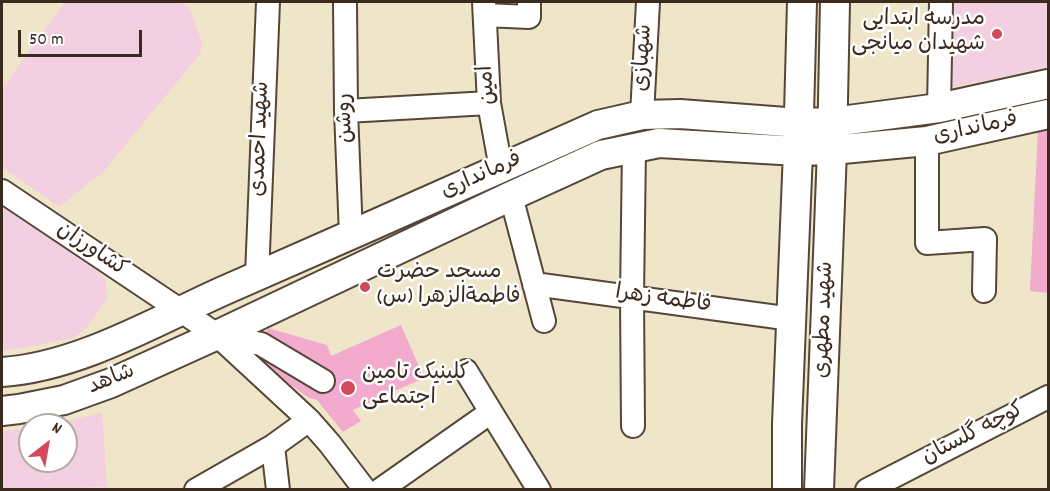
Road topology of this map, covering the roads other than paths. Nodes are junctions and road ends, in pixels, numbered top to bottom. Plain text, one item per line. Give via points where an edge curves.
1 (268, 2) edge
2 (345, 2) edge
3 (530, 2) edge
4 (648, 2) edge
5 (802, 2) edge
6 (835, 2) edge
7 (942, 2) edge
8 (484, 8) edge
9 (1048, 84) edge
10 (489, 103) junction
11 (939, 108) junction
12 (346, 111) junction
13 (1048, 114) edge
14 (642, 115) junction
15 (833, 122) junction
16 (799, 123) junction
17 (927, 141) junction
18 (634, 147) junction
19 (832, 150) junction
20 (798, 151) junction
21 (501, 169) junction
22 (2, 191) edge
23 (511, 196) junction
24 (351, 235) junction
25 (257, 276) junction
26 (534, 284) junction
27 (984, 291) dead end
28 (632, 297) junction
29 (180, 310) junction
30 (792, 319) junction
31 (544, 321) dead end
32 (217, 335) junction
33 (466, 371) dead end
34 (2, 372) edge
35 (323, 381) dead end
36 (1048, 397) edge
37 (2, 411) edge
38 (491, 412) junction
39 (309, 420) junction
40 (633, 426) dead end
41 (273, 446) junction
42 (196, 489) edge
43 (278, 489) edge
44 (365, 489) edge
45 (380, 489) edge
46 (539, 489) edge
47 (787, 489) edge
48 (819, 489) edge
49 (867, 489) edge

1 - 25 street, شهید احمدی
2 - 12 street, روشن
3 - 8 street via 529,17
4 - 14 street, شهبازی
5 - 16 main road
6 - 15 main road
7 - 11 street
8 - 10 street, امین
9 - 11 main road, فرمانداری
10 - 12 street
10 - 21 street, امین
11 - 15 main road, فرمانداری
12 - 24 street, روشن
13 - 17 main road, فرمانداری
14 - 16 main road, فرمانداری
14 - 21 main road, فرمانداری via 598,125
15 - 16 main road, فرمانداری
15 - 19 main road, شهید مطهری
16 - 20 main road, شهید مطهری
17 - 19 main road, فرمانداری
17 - 27 street via 927,243 985,238
18 - 20 main road, فرمانداری via 659,142
18 - 23 main road, فرمانداری via 601,155
18 - 28 street
19 - 20 main road, فرمانداری
19 - 48 main road, شهید مطهری
20 - 30 main road, شهید مطهری
21 - 23 main road
21 - 24 main road, فرمانداری
22 - 29 street, کشاورزان
23 - 26 street
23 - 32 main road, فرمانداری
24 - 25 main road, فرمانداری
25 - 29 main road, فرمانداری
26 - 28 street, فاطمه زهرا
26 - 31 street
28 - 30 street, فاطمه زهرا
28 - 40 street
29 - 32 street, کشاورزان
29 - 34 main road, شاهد via 105,346 22,371
30 - 47 main road, شهید مطهری
32 - 35 street via 261,344
32 - 37 main road, شاهد via 64,400
32 - 39 street
33 - 38 street
36 - 49 street, کوچه گلستان
38 - 45 street
38 - 46 street
39 - 41 street
39 - 44 street
41 - 42 street
41 - 43 street

